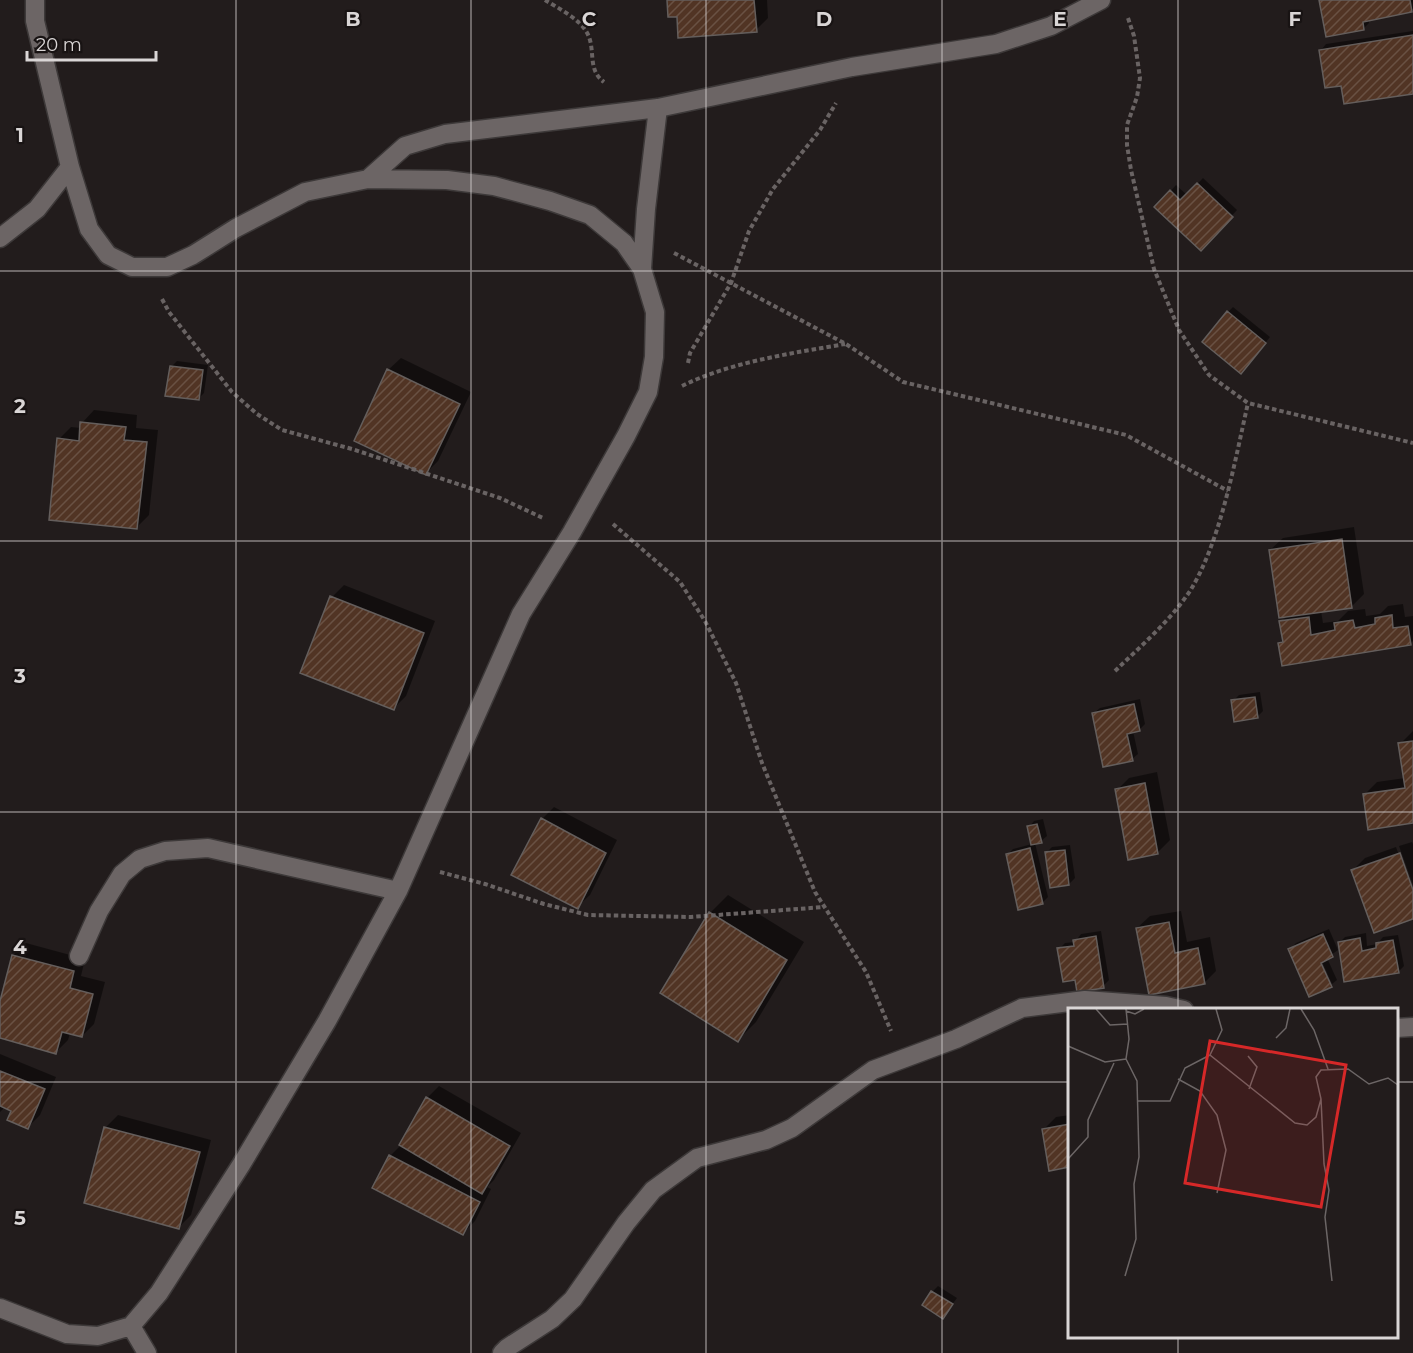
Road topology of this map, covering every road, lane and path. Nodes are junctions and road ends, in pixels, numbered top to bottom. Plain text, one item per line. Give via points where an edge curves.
1 (35, 0) edge
2 (545, 0) edge
3 (1101, 0) edge
4 (1125, 9) dead end
5 (852, 67) junction
6 (658, 108) junction
7 (626, 112) junction
8 (70, 168) junction
9 (368, 179) junction
10 (644, 237) junction
11 (0, 238) edge
12 (145, 267) junction
13 (642, 269) junction
14 (731, 283) junction
15 (846, 344) junction
16 (687, 369) dead end
17 (686, 377) dead end
18 (684, 384) junction
19 (1248, 403) junction
20 (637, 412) junction
21 (1413, 443) edge
22 (1228, 491) junction
23 (587, 504) junction
24 (572, 532) junction
25 (1115, 671) dead end
26 (410, 865) junction
27 (398, 891) junction
28 (824, 907) junction
29 (79, 956) dead end
30 (1175, 1008) edge
31 (1413, 1027) edge
32 (1398, 1028) edge
33 (903, 1059) junction
34 (0, 1308) edge
35 (131, 1326) junction
36 (147, 1353) edge
37 (502, 1353) edge

1 - 8 street via 35,21
2 - 7 path via 587,32 596,75 617,88
3 - 5 street via 1051,26 996,44
4 - 19 path via 1134,36 1140,78 1128,124 1127,145 1154,269 1179,330 1209,375
5 - 6 street
5 - 14 path via 820,130 772,189 749,231
6 - 7 street
6 - 10 street
7 - 9 street via 445,134 405,146
8 - 11 street via 37,209
8 - 12 street via 89,229 108,255 132,267
9 - 12 street via 305,192 193,255 167,267
9 - 13 street via 447,180 494,186 550,201 590,215 624,243
10 - 13 street
10 - 14 path
12 - 24 path via 169,312 232,392 282,430 500,498
13 - 20 street via 655,312 654,357 648,392
14 - 15 path
14 - 16 path via 690,353
15 - 18 path via 738,366
15 - 22 path via 903,381 1126,435
17 - 18 path
18 - 20 path
19 - 21 path
19 - 22 path
20 - 23 street
22 - 25 path via 1210,549 1190,590 1158,630
23 - 24 street
23 - 28 path via 680,582 705,621 736,683 762,763
24 - 26 street via 521,615
26 - 27 street
26 - 28 path via 588,915 691,917
27 - 29 street via 208,848 165,851 140,859 122,874 99,911
27 - 35 street via 327,1021 241,1165 159,1293
28 - 33 path via 866,972
30 - 33 street via 1084,1000 1022,1008
31 - 32 street
33 - 37 street via 873,1070 783,1132 697,1158 677,1171 640,1206 573,1299 552,1319
34 - 35 street via 67,1334 98,1336
35 - 36 street

